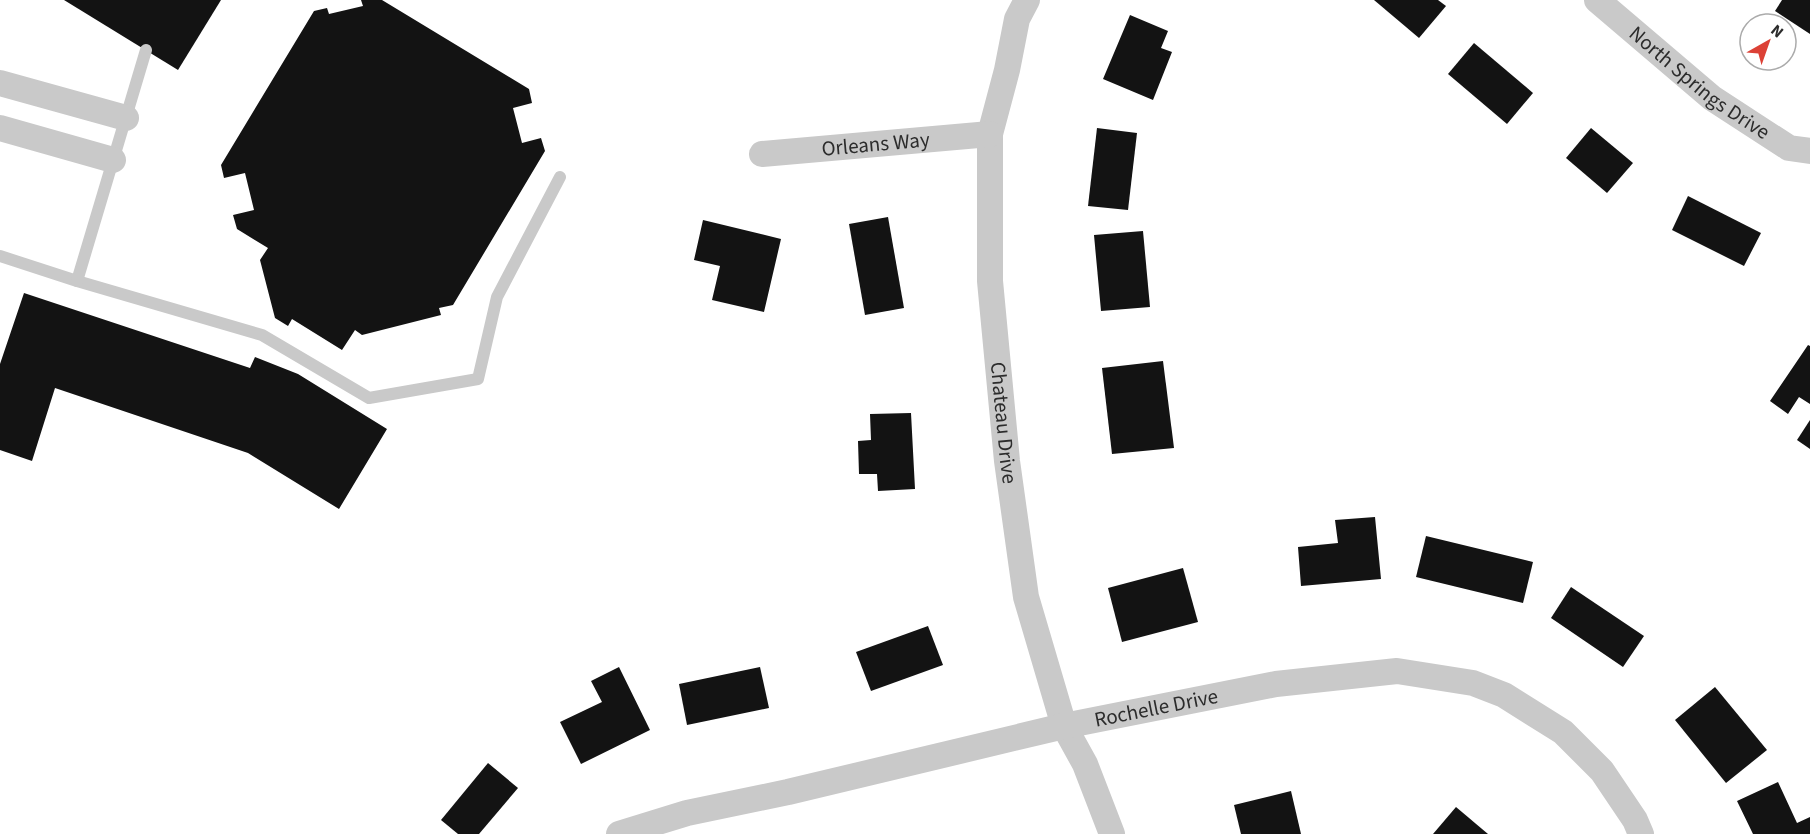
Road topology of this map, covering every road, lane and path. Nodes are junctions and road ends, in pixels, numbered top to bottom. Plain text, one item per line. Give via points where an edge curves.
1 (1027, 0) edge
2 (1597, 0) edge
3 (146, 50) dead end
4 (0, 83) edge
5 (126, 118) junction
6 (0, 128) edge
7 (990, 134) junction
8 (1810, 151) edge
9 (762, 154) dead end
10 (113, 160) junction
11 (560, 177) dead end
12 (0, 256) edge
13 (77, 281) junction
14 (1064, 726) junction
15 (619, 834) edge
16 (1112, 834) edge
17 (1641, 834) edge

1 - 7 street, Chateau Drive via 1017,19
2 - 8 street, North Springs Drive via 1712,98 1789,148
3 - 5 lane
4 - 5 street
5 - 10 lane
6 - 10 street
7 - 9 street, Orleans Way
7 - 14 street, Chateau Drive via 990,281 1006,460 1026,597
10 - 13 lane
11 - 13 lane via 498,297 478,379 369,398 262,335
12 - 13 lane
14 - 15 street, Rochelle Drive via 687,813
14 - 16 street, Chateau Drive via 1085,764
14 - 17 street, Rochelle Drive via 1276,684 1397,671 1473,683 1504,695 1563,732 1602,771

